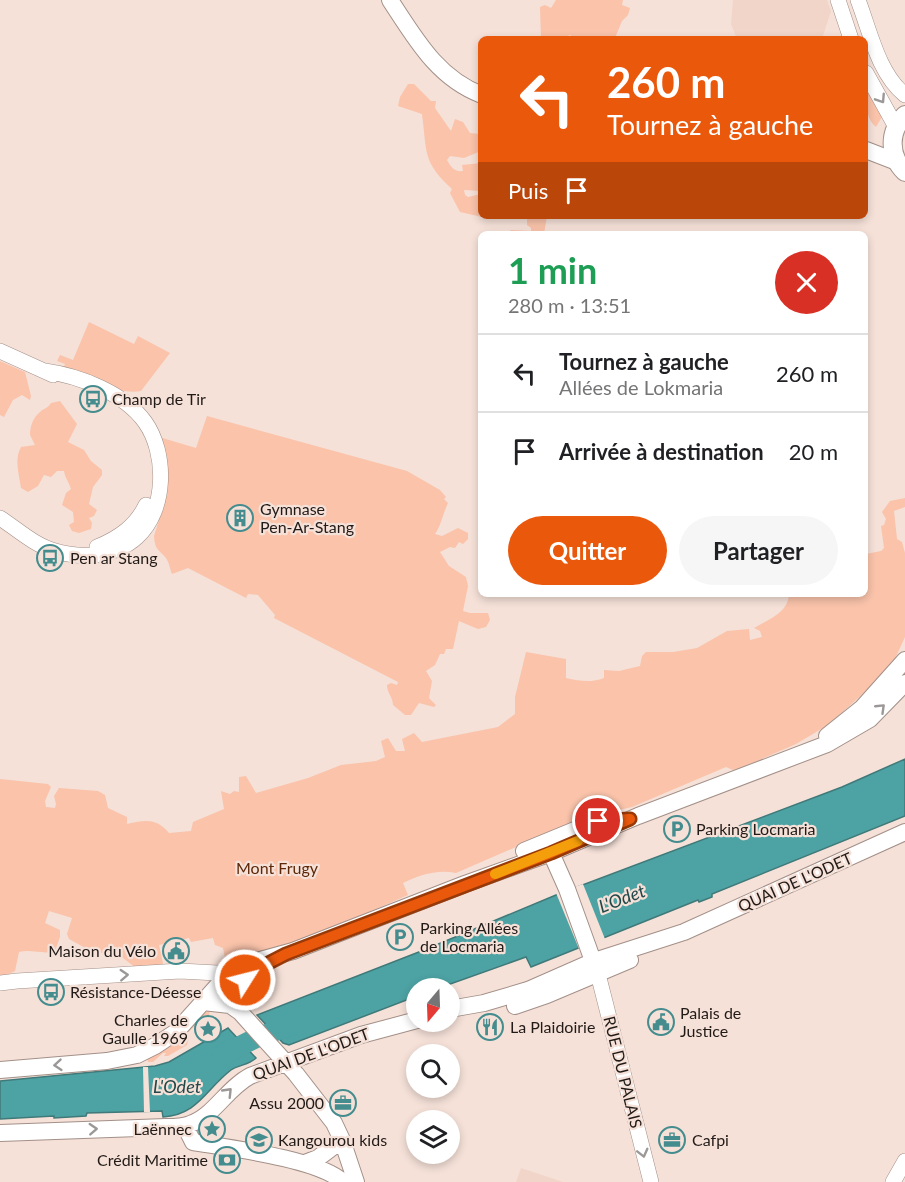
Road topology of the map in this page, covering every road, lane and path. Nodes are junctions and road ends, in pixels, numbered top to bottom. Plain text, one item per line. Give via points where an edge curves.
1 (390, 0) edge
2 (838, 0) edge
3 (858, 0) edge
4 (850, 36) edge
5 (868, 76) edge
6 (478, 93) edge
7 (905, 94) edge
8 (898, 126) edge
9 (868, 148) edge
10 (868, 150) edge
11 (901, 167) edge
12 (0, 351) edge
13 (0, 518) edge
14 (905, 660) edge
15 (905, 683) edge
16 (851, 725) junction
17 (630, 819) junction
18 (574, 830) junction
19 (905, 832) edge
20 (532, 848) junction
21 (551, 853) junction
22 (465, 884) junction
23 (286, 954) junction
24 (596, 968) junction
25 (253, 971) junction
26 (228, 974) junction
27 (0, 983) edge
28 (212, 1000) junction
29 (460, 1007) edge
30 (460, 1015) edge
31 (406, 1017) edge
32 (241, 1018) junction
33 (406, 1023) edge
34 (277, 1058) junction
35 (0, 1070) edge
36 (185, 1126) junction
37 (0, 1133) edge
38 (338, 1142) junction
39 (905, 1161) edge
40 (305, 1163) junction
41 (343, 1182) edge
42 (354, 1182) edge
43 (651, 1182) edge
44 (893, 1182) edge

1 - 6 main road via 441,70
2 - 4 street
3 - 7 street via 887,73
5 -> 8 street
8 - 9 main road via 881,145
8 - 11 main road via 893,151
10 - 11 main road
12 - 13 street via 103,400 129,417 142,434 153,465 151,494 144,510 126,531 107,543 71,553 59,552
14 - 16 main road
16 -> 15 main road via 879,711
16 - 17 main road via 810,749
17 - 18 main road via 607,819
17 - 21 main road
18 - 20 main road
18 - 21 main road
19 - 24 main road, QUAI DE L'ODET via 651,950
20 - 21 main road
20 - 22 main road
21 - 22 main road
21 - 24 main road
22 - 23 main road
23 - 25 main road
23 - 26 main road via 247,963
24 - 29 main road, QUAI DE L'ODET via 515,995
24 - 30 main road, QUAI DE L'ODET via 527,1003
24 -> 43 street, RUE DU PALAIS
25 - 26 street
25 - 32 main road via 239,992
27 -> 26 street via 180,971
26 - 28 main road
28 - 32 main road via 230,1005
28 -> 35 main road via 171,1035 137,1055
31 - 34 main road, QUAI DE L'ODET
32 - 34 main road
33 - 34 main road, QUAI DE L'ODET
36 -> 34 main road, QUAI DE L'ODET via 200,1120 237,1084
34 - 38 main road
37 -> 36 main road
36 - 40 main road via 193,1142
38 - 40 main road
38 - 42 main road
39 - 44 street
40 - 41 main road

